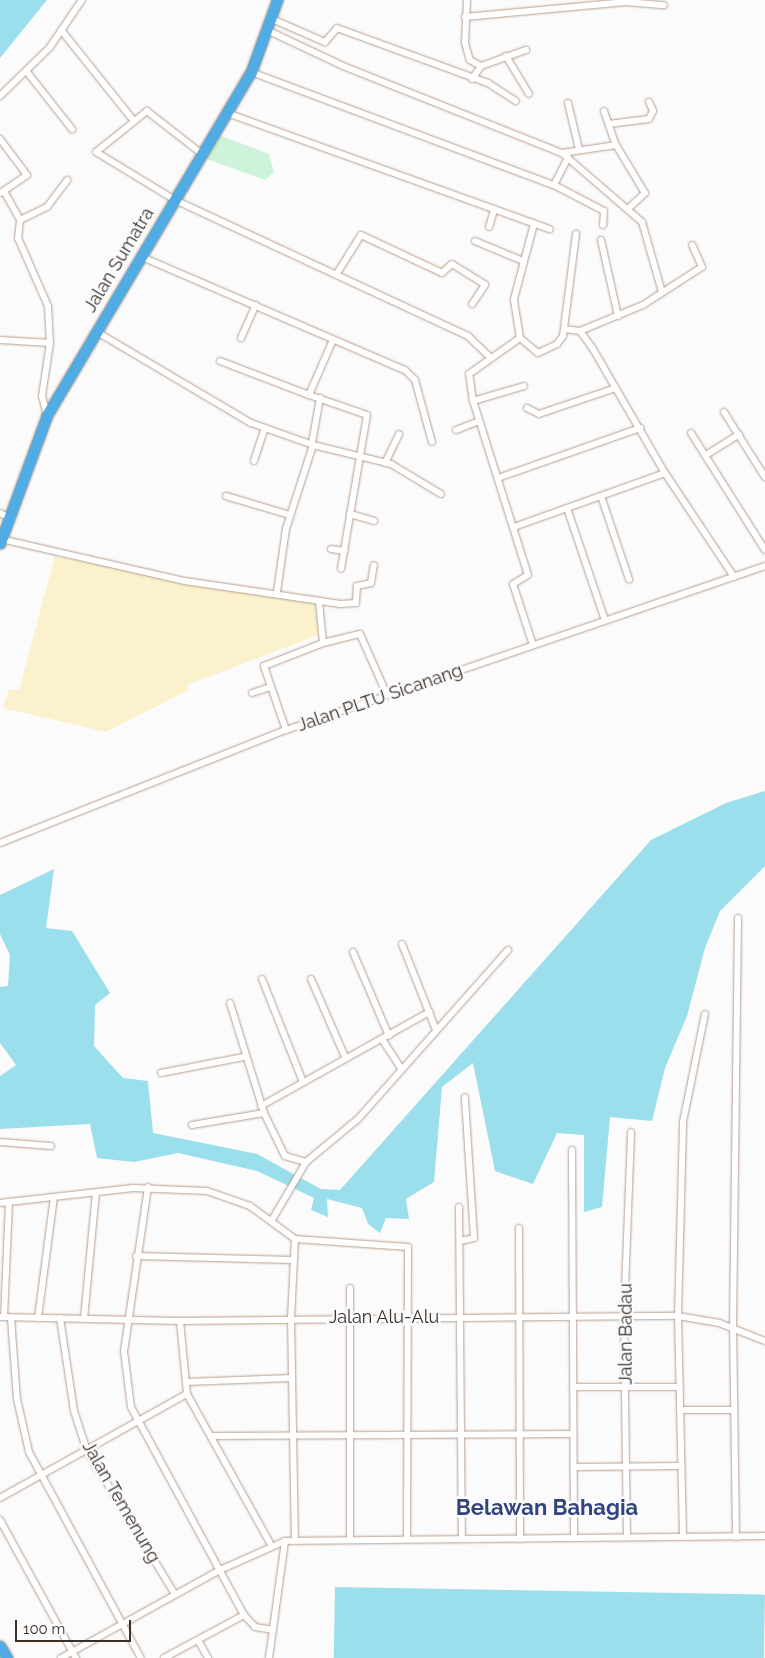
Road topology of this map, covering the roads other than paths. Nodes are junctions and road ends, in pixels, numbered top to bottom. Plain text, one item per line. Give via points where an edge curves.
1 (82, 0) edge
2 (278, 0) edge
3 (467, 0) edge
4 (664, 5) dead end
5 (465, 17) junction
6 (272, 19) junction
7 (61, 30) junction
8 (269, 31) junction
9 (526, 50) dead end
10 (506, 56) junction
11 (481, 66) junction
12 (27, 72) junction
13 (251, 72) junction
14 (472, 79) junction
15 (529, 94) dead end
16 (0, 96) edge
17 (516, 101) dead end
18 (649, 102) dead end
19 (568, 103) dead end
20 (604, 111) dead end
21 (227, 113) junction
22 (133, 120) junction
23 (609, 124) junction
24 (72, 129) dead end
25 (0, 140) edge
26 (616, 145) junction
27 (579, 149) junction
28 (202, 154) junction
29 (565, 155) junction
30 (67, 180) dead end
31 (554, 186) junction
32 (2, 192) edge
33 (175, 200) junction
34 (630, 207) junction
35 (494, 211) junction
36 (20, 220) junction
37 (534, 224) junction
38 (603, 225) dead end
39 (489, 227) dead end
40 (550, 229) dead end
41 (576, 234) dead end
42 (601, 240) dead end
43 (475, 241) dead end
44 (692, 245) dead end
45 (142, 257) junction
46 (523, 261) junction
47 (336, 276) junction
48 (662, 292) junction
49 (472, 304) dead end
50 (256, 305) junction
51 (618, 316) junction
52 (564, 329) junction
53 (580, 331) junction
54 (97, 332) junction
55 (241, 338) dead end
56 (520, 338) junction
57 (0, 340) edge
58 (332, 342) junction
59 (50, 343) junction
60 (491, 358) junction
61 (220, 361) dead end
62 (524, 386) dead end
63 (616, 388) junction
64 (309, 395) junction
65 (320, 398) junction
66 (473, 401) junction
67 (527, 408) dead end
68 (724, 412) dead end
69 (47, 415) junction
70 (479, 422) junction
71 (265, 428) junction
72 (640, 428) junction
73 (456, 430) dead end
74 (691, 433) dead end
75 (399, 434) dead end
76 (740, 434) junction
77 (432, 442) dead end
78 (313, 444) junction
79 (706, 455) junction
80 (360, 458) junction
81 (254, 461) dead end
82 (385, 463) junction
83 (665, 473) junction
84 (765, 477) edge
85 (498, 478) junction
86 (441, 494) dead end
87 (226, 496) dead end
88 (601, 496) junction
89 (568, 508) junction
90 (350, 514) junction
91 (4, 515) edge
92 (290, 515) junction
93 (374, 521) dead end
94 (514, 527) junction
95 (1, 541) edge
96 (331, 549) dead end
97 (765, 550) edge
98 (345, 551) junction
99 (374, 565) dead end
100 (765, 566) edge
101 (341, 569) dead end
102 (734, 577) junction
103 (629, 579) dead end
104 (277, 591) junction
105 (319, 601) junction
106 (605, 620) junction
107 (323, 643) junction
108 (533, 645) junction
109 (270, 687) junction
110 (252, 693) dead end
111 (388, 695) junction
112 (286, 730) junction
113 (0, 843) edge
114 (738, 918) dead end
115 (402, 944) dead end
116 (508, 950) dead end
117 (353, 952) dead end
118 (262, 979) dead end
119 (311, 979) dead end
120 (230, 1003) dead end
121 (429, 1012) junction
122 (705, 1014) dead end
123 (436, 1030) junction
124 (389, 1036) junction
125 (382, 1039) junction
126 (243, 1057) junction
127 (346, 1059) junction
128 (401, 1068) junction
129 (161, 1073) dead end
130 (303, 1082) junction
131 (465, 1097) dead end
132 (261, 1106) junction
133 (264, 1113) junction
134 (192, 1124) dead end
135 (632, 1132) dead end
136 (0, 1142) edge
137 (50, 1146) dead end
138 (572, 1150) dead end
139 (306, 1162) junction
140 (148, 1187) junction
141 (96, 1193) junction
142 (54, 1197) junction
143 (9, 1202) junction
144 (0, 1203) edge
145 (459, 1207) dead end
146 (272, 1220) junction
147 (519, 1228) dead end
148 (295, 1239) junction
149 (460, 1241) junction
150 (136, 1256) junction
151 (293, 1260) junction
152 (350, 1288) dead end
153 (404, 1316) junction
154 (462, 1316) junction
155 (517, 1316) junction
156 (572, 1316) junction
157 (624, 1316) junction
158 (678, 1316) junction
159 (5, 1317) edge
160 (291, 1317) junction
161 (349, 1317) junction
162 (38, 1318) junction
163 (60, 1318) junction
164 (126, 1318) junction
165 (84, 1319) junction
166 (180, 1321) junction
167 (733, 1329) junction
168 (765, 1341) edge
169 (292, 1378) junction
170 (186, 1382) junction
171 (573, 1387) junction
172 (626, 1387) junction
173 (680, 1387) junction
174 (187, 1394) junction
175 (680, 1410) junction
176 (734, 1410) junction
177 (137, 1424) junction
178 (518, 1432) junction
179 (463, 1433) junction
180 (350, 1434) junction
181 (406, 1434) junction
182 (573, 1434) junction
183 (293, 1435) junction
184 (211, 1436) junction
185 (86, 1449) junction
186 (627, 1466) junction
187 (681, 1466) junction
188 (574, 1467) junction
189 (39, 1476) junction
190 (0, 1498) edge
191 (0, 1520) edge
192 (683, 1536) junction
193 (765, 1536) edge
194 (350, 1537) junction
195 (627, 1537) junction
196 (736, 1537) junction
197 (462, 1538) junction
198 (574, 1538) junction
199 (295, 1539) junction
200 (407, 1539) junction
201 (520, 1539) junction
202 (285, 1541) junction
203 (271, 1545) junction
204 (220, 1570) junction
205 (175, 1594) junction
206 (244, 1615) junction
207 (122, 1624) junction
208 (273, 1630) junction
209 (198, 1640) junction
210 (0, 1646) edge
211 (73, 1651) junction
212 (7, 1658) edge
213 (61, 1658) edge
214 (76, 1658) edge
215 (141, 1658) edge
216 (164, 1658) edge
217 (208, 1658) edge
218 (269, 1658) edge

1 - 7 street
2 - 6 highway, Jalan Sumatra
3 - 5 street
4 - 5 street via 626,2
5 - 11 street via 469,57
6 - 8 highway, Jalan Sumatra
6 - 14 street via 325,42 337,28
7 - 12 street
7 - 22 street
8 - 13 highway, Jalan Sumatra
8 - 29 street via 343,66
9 - 10 street
10 - 11 street
10 - 15 street
11 - 14 street
12 - 16 street
12 - 24 street
13 - 21 highway, Jalan Sumatra
13 - 31 street
14 - 17 street
18 - 23 street via 653,111 649,119
19 - 27 street
20 - 23 street
21 - 28 highway, Jalan Sumatra
21 - 35 street
22 - 28 street via 149,111
22 - 33 street via 97,148 97,156
23 - 26 street
25 - 32 street via 27,175
26 - 27 street
26 - 34 street via 645,193
27 - 29 street
28 - 33 highway, Jalan Sumatra
29 - 31 street
29 - 34 street
30 - 36 street via 47,207
31 - 38 street via 604,212
32 - 36 street
33 - 45 highway, Jalan Sumatra
33 - 47 street
34 - 48 street via 642,222
35 - 37 street
35 - 39 street
36 - 59 street via 20,242 46,295
37 - 40 street
37 - 46 street
41 - 52 street
42 - 51 street
43 - 46 street
44 - 48 street via 702,267
45 - 50 street
45 - 54 highway, Jalan Sumatra
46 - 56 street via 513,310
47 - 49 street via 361,235 442,273 452,264 485,285
47 - 60 street via 468,336
48 - 51 street
50 - 55 street
50 - 58 street
51 - 53 street
52 - 53 street
52 - 56 street via 557,344 544,353 533,351
53 - 63 street
54 - 69 highway, Jalan Sumatra
54 - 71 street
56 - 60 street
57 - 59 street
58 - 64 street
58 - 77 street via 412,375
59 - 69 street via 42,396
60 - 66 street via 470,372
61 - 64 street
62 - 66 street
63 - 67 street via 539,414
63 - 72 street
64 - 65 street
65 - 78 street
65 - 80 street via 367,414
66 - 70 street
68 - 76 street
69 - 91 highway, Jalan Sumatra
70 - 73 street
70 - 85 street
71 - 78 street
71 - 81 street
72 - 83 street
72 - 85 street
74 - 79 street
75 - 82 street
76 - 79 street
76 - 84 street
78 - 80 street
78 - 92 street
79 - 97 street
80 - 82 street
80 - 90 street
82 - 86 street
83 - 88 street
83 - 102 street
85 - 94 street
87 - 92 street
88 - 89 street
88 - 103 street
89 - 94 street
89 - 106 street
90 - 93 street
90 - 98 street
91 - 95 highway, Jalan Sumatra
92 - 104 street
94 - 108 street via 528,575 515,582 514,589
95 - 104 street via 185,581
96 - 98 street
98 - 101 street
99 - 105 street via 371,583 357,586 356,602
100 - 102 street, Jalan PLTU Sicanang
102 - 106 street, Jalan PLTU Sicanang
104 - 105 street
105 - 107 street
106 - 108 street, Jalan PLTU Sicanang
107 - 109 street via 266,664
107 - 111 street via 360,634
108 - 111 street, Jalan PLTU Sicanang
109 - 110 street
109 - 112 street
111 - 112 street, Jalan PLTU Sicanang
112 - 113 street, Jalan PLTU Sicanang
114 - 167 street
115 - 121 street
116 - 123 street
117 - 124 street
118 - 130 street
119 - 127 street
120 - 126 street
121 - 123 street
121 - 124 street
122 - 158 street via 682,1122
123 - 128 street
124 - 125 street
125 - 127 street
125 - 128 street
126 - 129 street
126 - 132 street
127 - 130 street
128 - 139 street via 358,1119
130 - 132 street
131 - 149 street via 474,1238
132 - 133 street
133 - 134 street
133 - 139 street via 285,1156
135 - 157 street, Jalan Badau
136 - 137 street
138 - 156 street
139 - 146 street via 286,1191
140 - 141 street
140 - 146 street via 215,1193
140 - 150 street
141 - 142 street
141 - 165 street
142 - 143 street
142 - 162 street
143 - 144 street
143 - 159 street
145 - 149 street
146 - 148 street
147 - 155 street
148 - 151 street
148 - 153 street via 408,1247
149 - 154 street
150 - 151 street
150 - 164 street
151 - 160 street
152 - 161 street
153 - 154 street, Jalan Alu-Alu
153 - 161 street, Jalan Alu-Alu
153 - 181 street
154 - 155 street, Jalan Alu-Alu
154 - 179 street
155 - 156 street, Jalan Alu-Alu
155 - 178 street
156 - 157 street, Jalan Alu-Alu
156 - 171 street
157 - 158 street, Jalan Alu-Alu
157 - 172 street, Jalan Badau
158 - 167 street, Jalan Alu-Alu
158 - 173 street
159 - 162 street, Jalan Alu-Alu
159 - 189 street via 20,1419
160 - 161 street, Jalan Alu-Alu
160 - 166 street, Jalan Alu-Alu
160 - 169 street
161 - 180 street
162 - 163 street, Jalan Alu-Alu
163 - 165 street, Jalan Alu-Alu
163 - 185 street, Jalan Temenung via 74,1411
164 - 165 street, Jalan Alu-Alu
164 - 166 street, Jalan Alu-Alu
164 - 177 street via 126,1377
166 - 170 street
167 - 168 street, Jalan Alu-Alu
167 - 176 street
169 - 170 street
169 - 183 street
170 - 174 street
171 - 172 street
171 - 182 street
172 - 173 street
172 - 186 street, Jalan Badau
173 - 175 street
174 - 177 street
174 - 184 street
175 - 176 street
175 - 187 street
176 - 196 street
177 - 185 street
177 - 204 street
178 - 179 street
178 - 182 street
178 - 201 street
179 - 181 street
179 - 197 street
180 - 181 street
180 - 183 street
180 - 194 street
181 - 200 street
182 - 188 street
183 - 184 street
183 - 199 street
184 - 203 street
185 - 189 street
185 - 205 street, Jalan Temenung
186 - 187 street
186 - 188 street
186 - 195 street, Jalan Badau
187 - 192 street
188 - 198 street
189 - 190 street
189 - 207 street
191 - 211 street
192 - 195 street
192 - 196 street
193 - 196 street
194 - 199 street
194 - 200 street
195 - 198 street
197 - 200 street
197 - 201 street
198 - 201 street
199 - 202 street
202 - 203 street
202 - 208 street
203 - 204 street
204 - 205 street
204 - 206 street
205 - 207 street
206 - 208 street via 255,1627
206 - 209 street
207 - 211 street
207 - 215 street
208 - 218 street
209 - 216 street
209 - 217 street
210 - 212 highway
211 - 213 street
211 - 214 street

